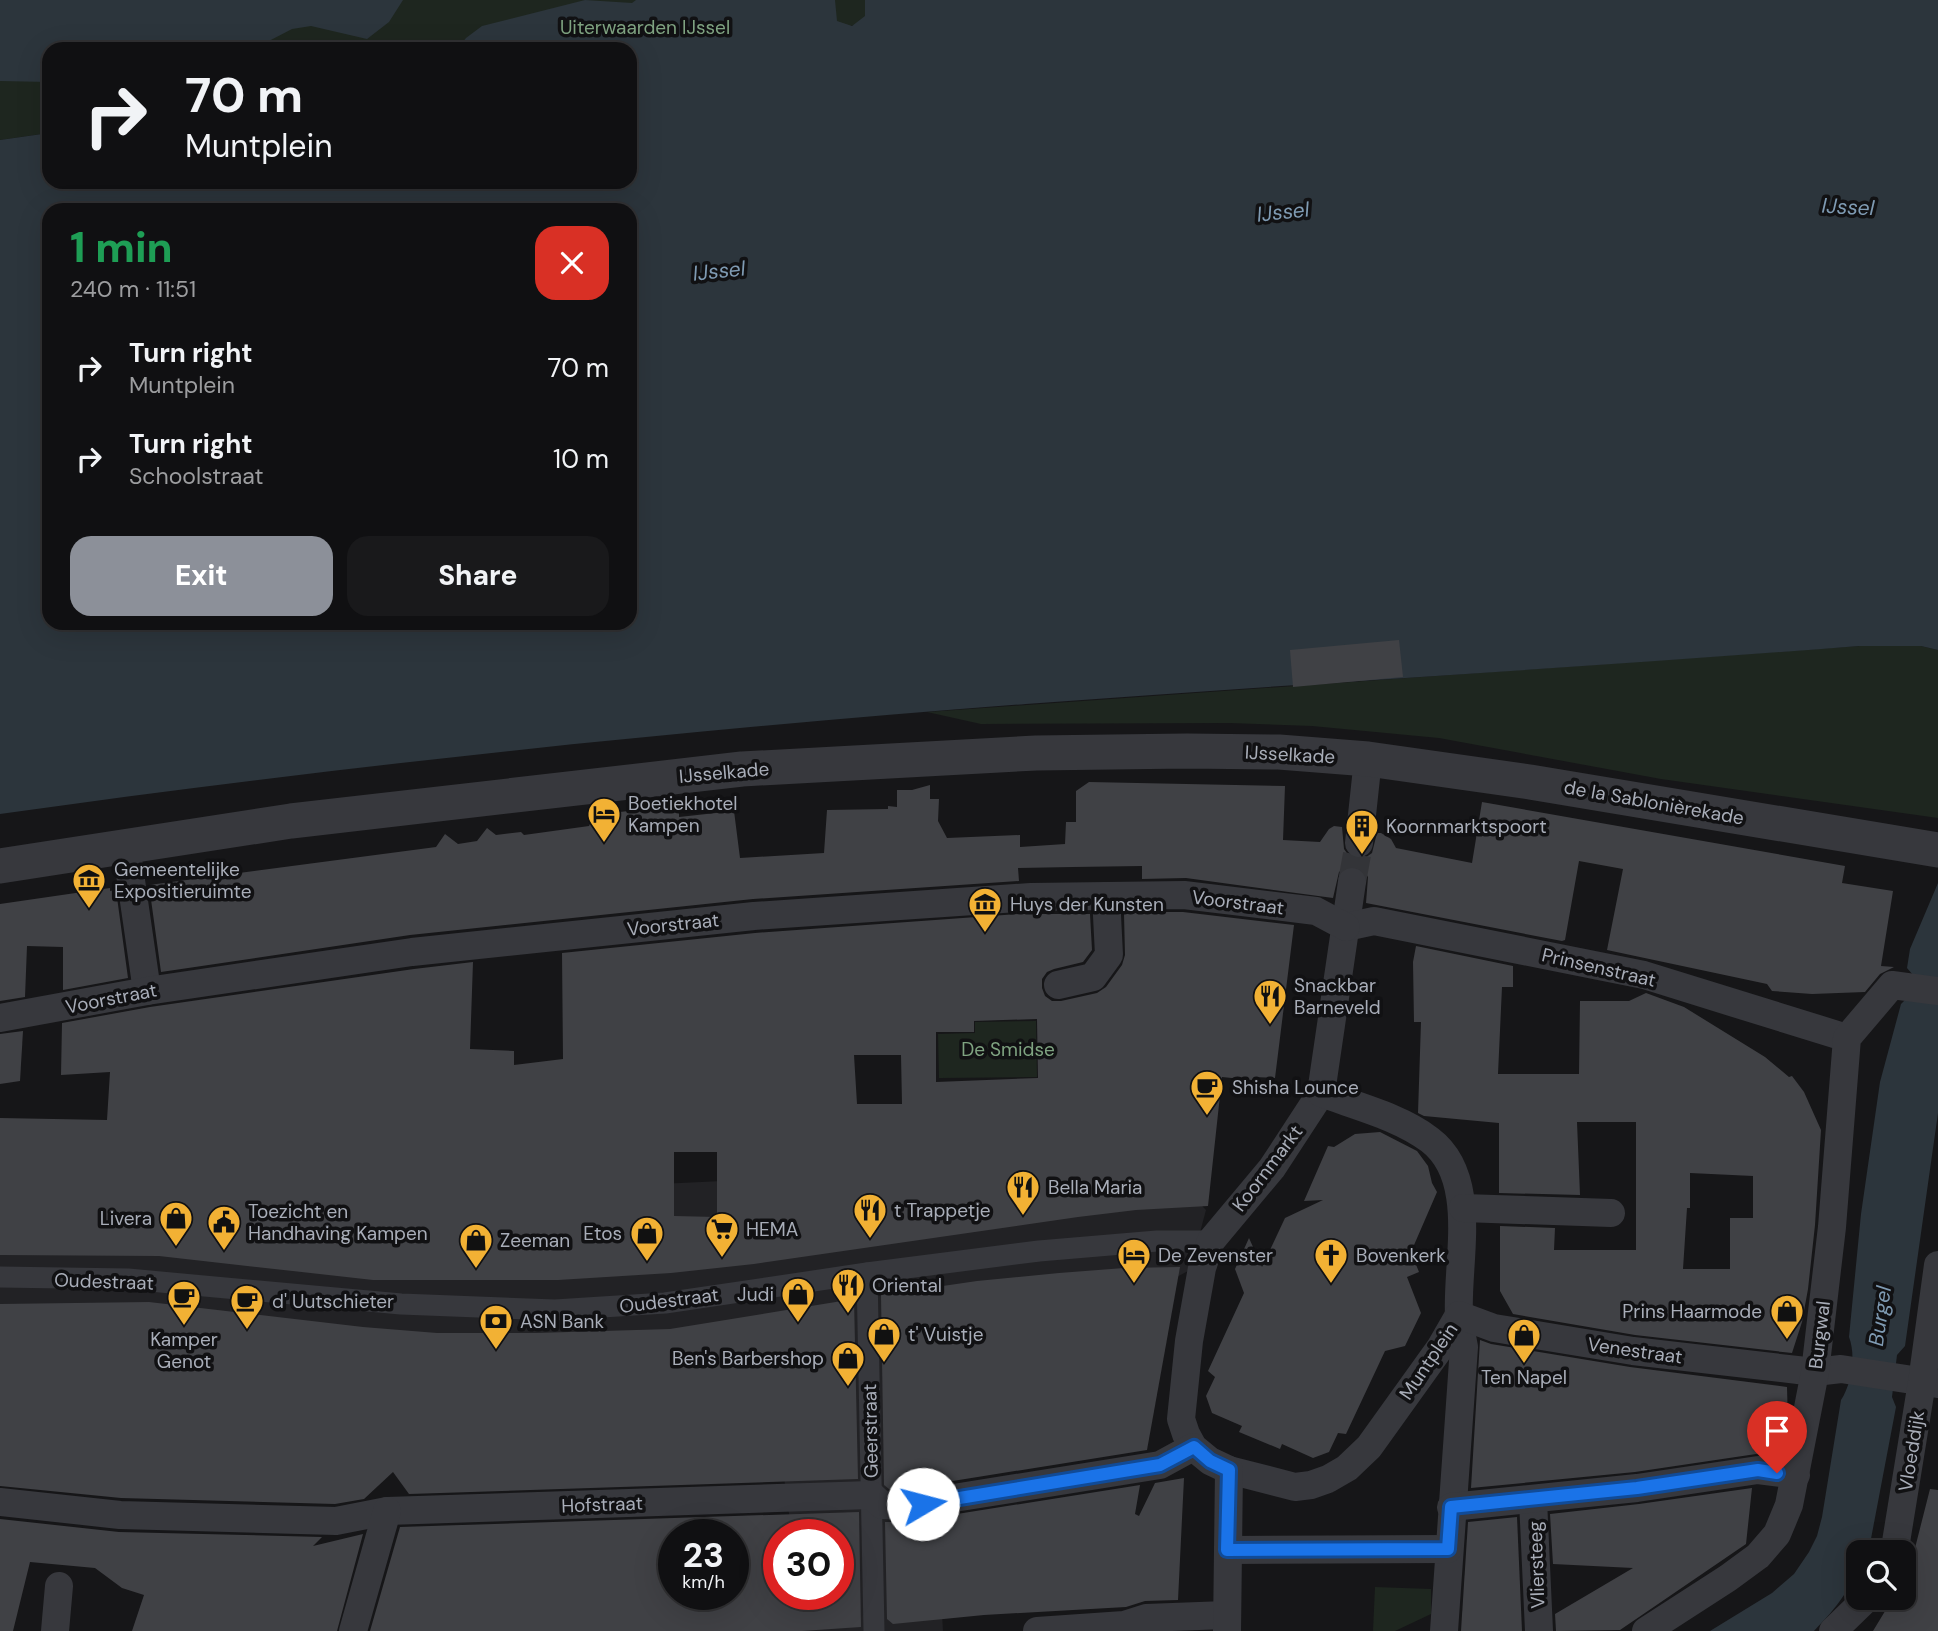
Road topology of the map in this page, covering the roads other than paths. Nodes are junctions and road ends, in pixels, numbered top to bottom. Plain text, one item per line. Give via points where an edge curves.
1 (1368, 759) junction
2 (1359, 843) tunnel mouth
3 (126, 846) junction
4 (1938, 850) edge
5 (0, 866) edge
6 (1352, 882) tunnel mouth
7 (1106, 896) junction
8 (1346, 927) junction
9 (1058, 985) dead end
10 (147, 990) junction
11 (1938, 991) edge
12 (0, 1018) edge
13 (1847, 1038) junction
14 (1321, 1093) junction
15 (1463, 1208) junction
16 (1611, 1213) dead end
17 (1210, 1241) junction
18 (1938, 1265) edge
19 (867, 1273) junction
20 (0, 1278) edge
21 (1459, 1315) junction
22 (1828, 1371) junction
23 (1919, 1381) edge
24 (1194, 1447) junction
25 (1229, 1470) junction
26 (1796, 1475) junction
27 (871, 1495) junction
28 (1533, 1500) junction
29 (0, 1502) edge
30 (1451, 1507) junction
31 (387, 1511) junction
32 (1895, 1540) edge
33 (1448, 1549) junction
34 (1227, 1550) junction
35 (59, 1586) dead end
36 (1855, 1610) edge
37 (1226, 1623) edge
38 (55, 1631) edge
39 (353, 1631) edge
40 (874, 1631) edge
41 (1037, 1631) edge
42 (1444, 1631) edge
43 (1539, 1631) edge
44 (1646, 1631) edge
45 (1833, 1631) edge

1 - 2 street
1 - 3 street, IJsselkade via 1279,752 1036,753 742,769 291,821
1 - 4 street, de la Sablonièrekade
3 - 5 street, IJsselkade
3 - 10 street
6 - 8 street, Koornmarkt
7 - 8 street, Voorstraat via 1184,895 1316,911
7 - 9 street via 1109,955 1094,978
7 - 10 street, Voorstraat via 754,916 412,952
8 - 13 street, Prinsenstraat via 1374,921 1644,975
8 - 14 street, Koornmarkt
10 - 12 street, Voorstraat
11 - 13 street via 1896,985
13 - 22 street, Burgwal via 1832,1227
14 - 15 street via 1399,1122 1431,1140 1453,1172
14 - 17 street, Koornmarkt via 1272,1168
15 - 16 street
15 - 21 street
17 - 19 street, Oudestraat via 1040,1251
17 - 24 street via 1196,1296 1181,1419
18 - 23 street, Vloeddijk
19 - 20 street, Oudestraat via 665,1303 555,1310 401,1304 128,1279
19 - 27 street, Geerstraat
21 - 22 street, Venestraat via 1494,1328 1633,1351
21 - 25 street, Muntplein via 1369,1447 1347,1468 1311,1485 1295,1486
21 - 30 street, Muntplein via 1464,1347
22 - 23 street, Venestraat
22 - 26 street, Burgwal
23 - 32 street, Vloeddijk
24 - 25 street, Muntplein
24 - 27 street, Hofstraat via 1160,1465 942,1502 882,1505
25 - 34 street
26 - 28 street via 1758,1470
26 - 44 street, Burgwal via 1789,1505 1767,1547
27 - 31 street, Hofstraat
27 - 40 street, Geerstraat
28 - 30 street
28 - 43 street, Vliersteeg
29 - 31 street, Hofstraat via 120,1515 337,1521
30 - 33 street, Muntplein
31 - 39 street
33 - 34 street
33 - 42 street, Muntplein
34 - 37 street
35 - 38 street
36 - 45 street
37 - 41 street via 1146,1618 1124,1625

